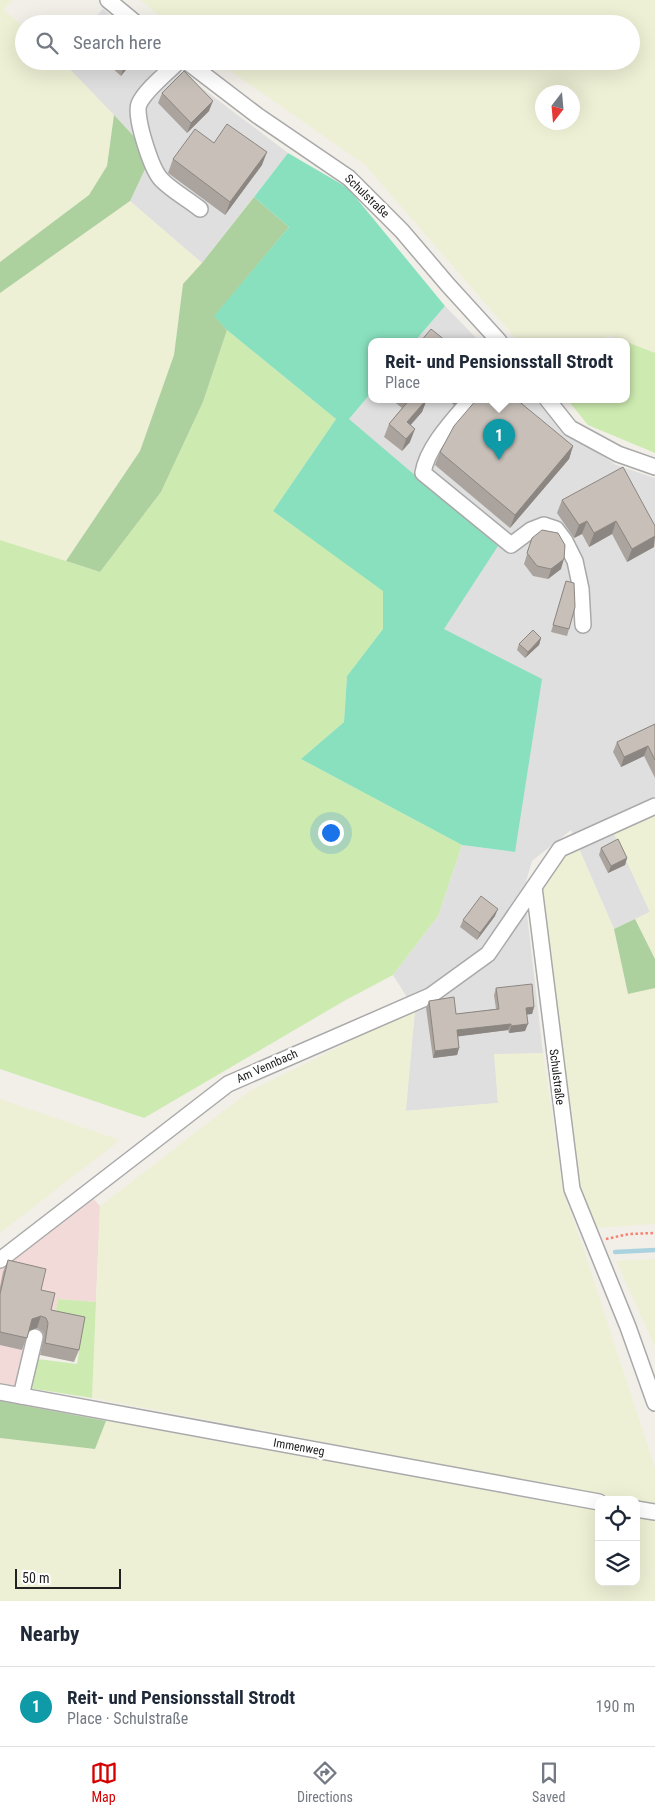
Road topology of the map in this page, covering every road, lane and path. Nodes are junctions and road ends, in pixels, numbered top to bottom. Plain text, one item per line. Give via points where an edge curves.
1 (108, 0) edge
2 (126, 15) edge
3 (170, 70) edge
4 (198, 70) edge
5 (200, 209) dead end
6 (496, 338) edge
7 (468, 403) edge
8 (550, 403) edge
9 (655, 466) edge
10 (583, 625) dead end
11 (655, 806) edge
12 (534, 887) junction
13 (655, 1233) edge
14 (593, 1242) junction
15 (0, 1260) edge
16 (35, 1336) dead end
17 (0, 1392) edge
18 (21, 1396) junction
19 (655, 1403) edge
20 (595, 1501) edge
21 (640, 1509) edge
22 (655, 1512) edge

1 - 2 street
3 - 5 street via 144,96 138,105 138,114 160,177
4 - 6 street, Schulstraße via 258,116 350,178 402,231
7 - 10 street via 431,450 423,474 511,545 544,525 556,529 575,561
8 - 9 street via 570,428 618,454
11 - 12 street via 560,849
12 - 14 street, Schulstraße via 572,1189
12 - 15 street, Am Vennbach via 488,954 430,996 228,1084
13 - 14 path via 629,1234
14 - 19 street, Schulstraße
16 - 18 street
17 - 18 street, Immenweg
18 - 20 street, Immenweg
21 - 22 street

